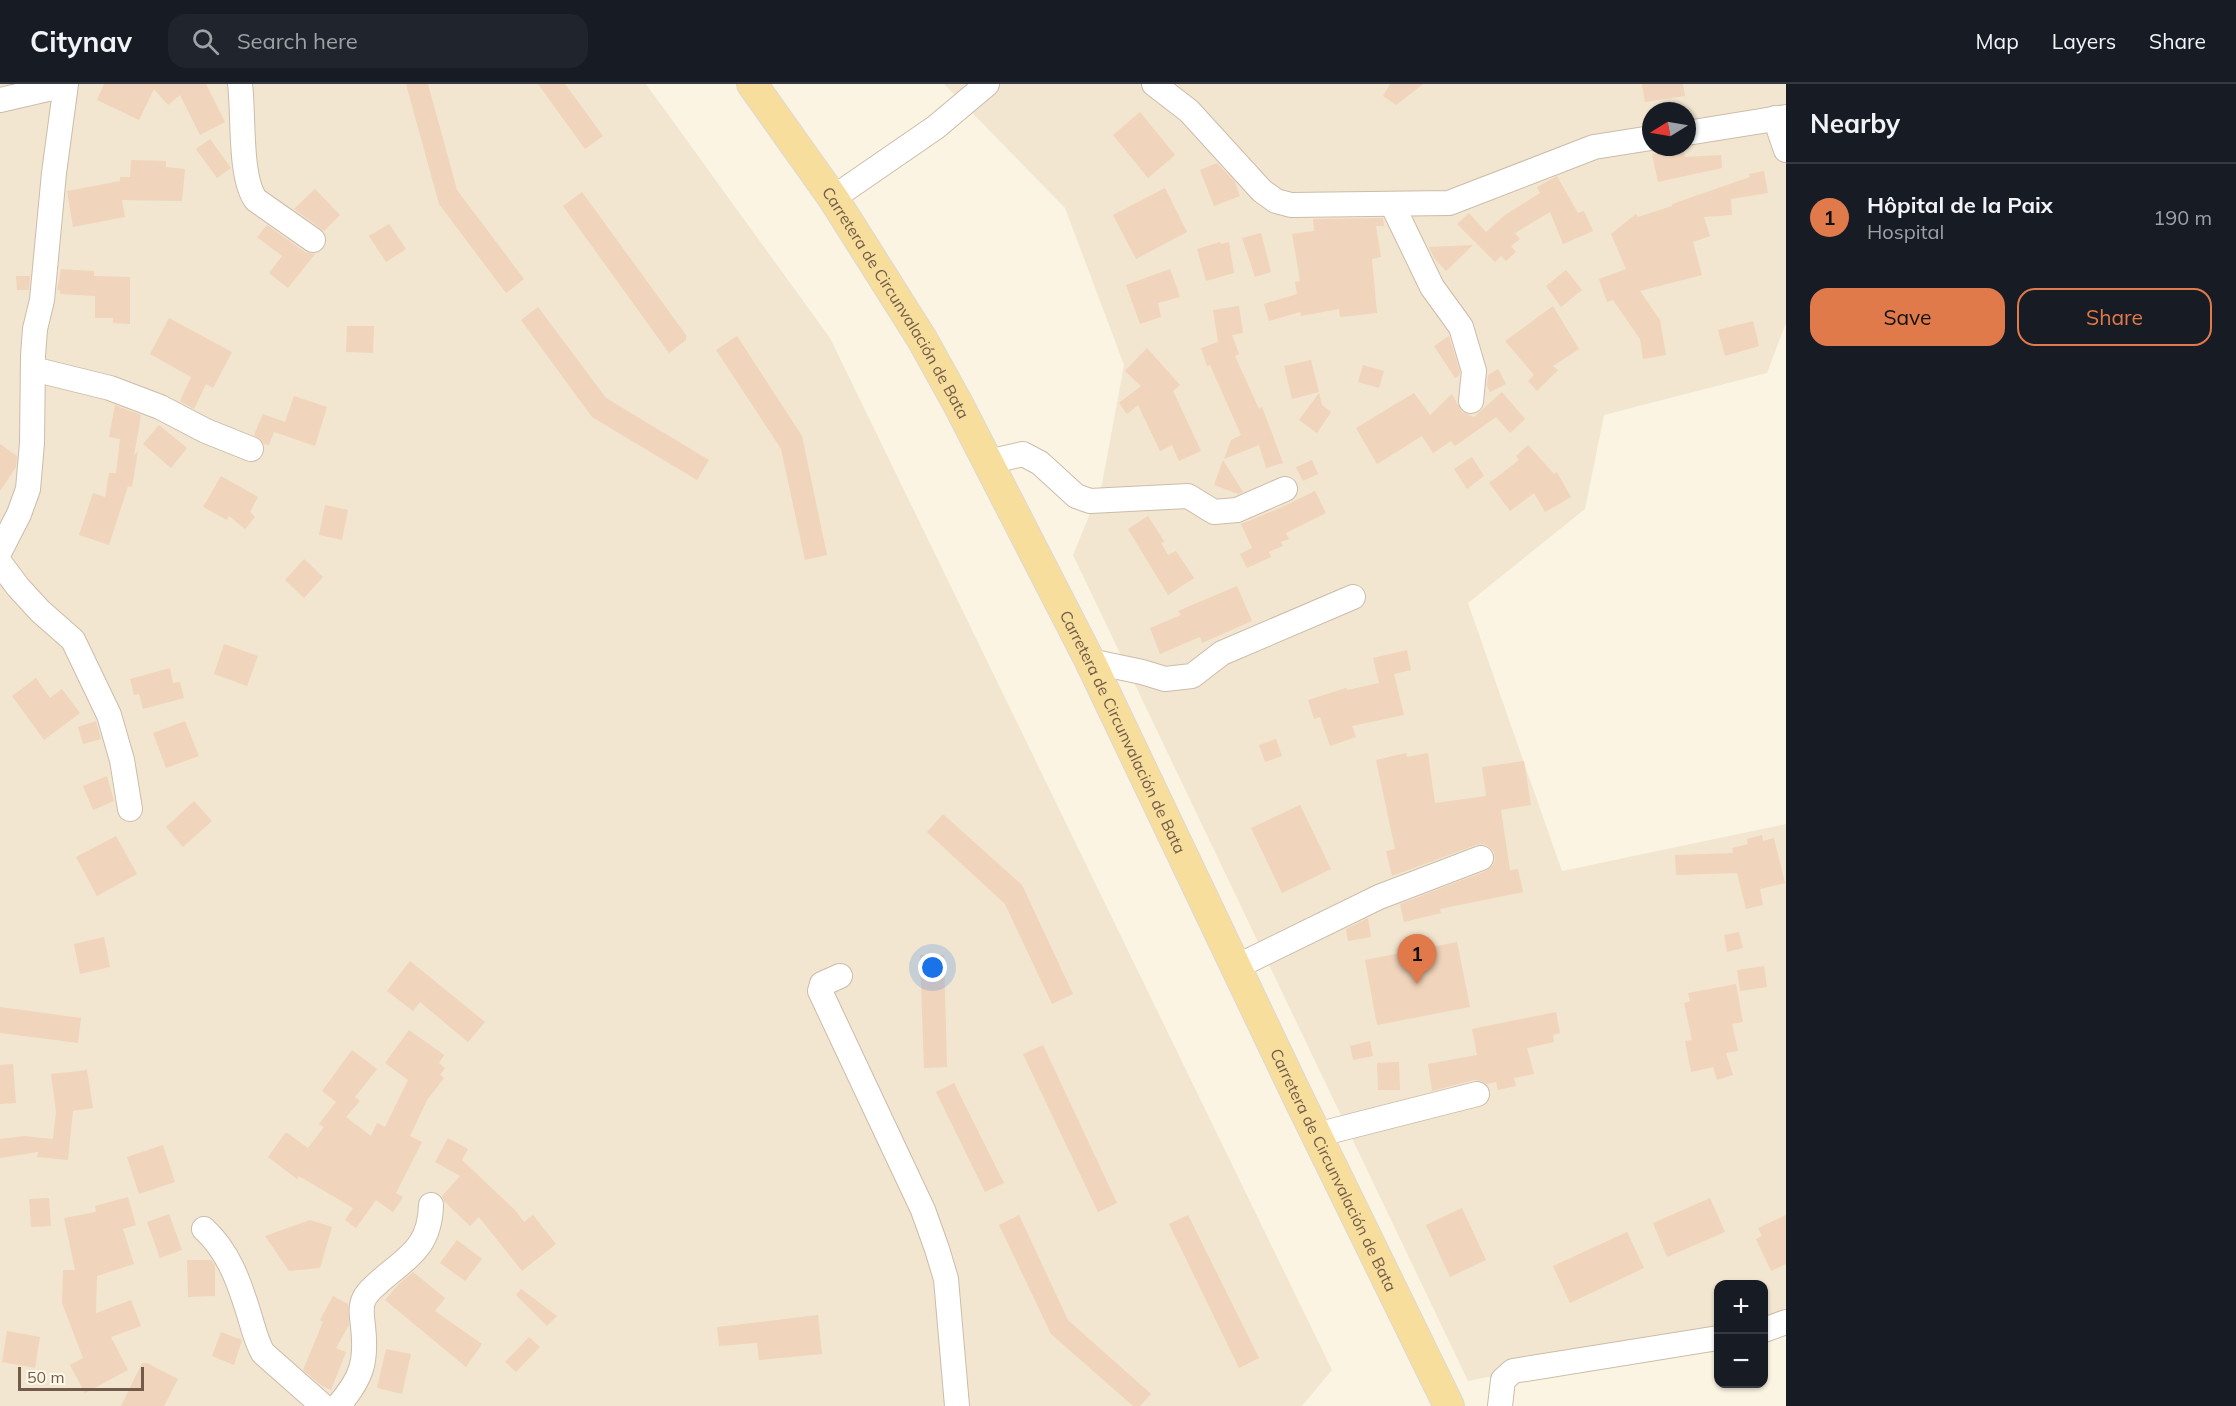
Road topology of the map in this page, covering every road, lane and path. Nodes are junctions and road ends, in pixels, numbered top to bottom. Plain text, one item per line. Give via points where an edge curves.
1 (240, 84) edge
2 (752, 84) edge
3 (987, 84) edge
4 (1154, 84) edge
5 (65, 85) edge
6 (0, 100) edge
7 (1780, 118) edge
8 (1696, 132) edge
9 (1642, 139) edge
10 (1786, 150) edge
11 (833, 198) junction
12 (1392, 204) junction
13 (313, 240) dead end
14 (33, 369) junction
15 (1471, 401) dead end
16 (251, 448) dead end
17 (988, 462) junction
18 (1285, 489) dead end
19 (0, 551) edge
20 (0, 562) edge
21 (1353, 597) dead end
22 (1090, 661) junction
23 (130, 809) dead end
24 (1481, 858) dead end
25 (1236, 967) junction
26 (840, 976) dead end
27 (1477, 1094) dead end
28 (1316, 1135) junction
29 (431, 1205) dead end
30 (204, 1229) dead end
31 (1786, 1322) edge
32 (1768, 1329) edge
33 (1714, 1339) edge
34 (1441, 1403) edge
35 (323, 1406) edge
36 (338, 1406) edge
37 (957, 1406) edge
38 (1500, 1406) edge

1 - 13 street via 251,193
2 - 11 main road, Carretera de Circunvalación de Bata
3 - 11 street via 936,127
4 - 12 street via 1188,111 1262,191 1276,201 1291,205
5 - 6 street
5 - 14 street
7 - 8 street
7 - 10 street
9 - 12 street via 1594,147 1449,203
11 - 17 main road, Carretera de Circunvalación de Bata via 922,339
12 - 15 street via 1428,280 1461,327 1474,371
14 - 16 street via 110,388
14 - 19 street via 28,489
17 - 18 street via 1023,454 1040,463 1076,496 1090,501 1188,496 1214,512 1237,510
17 - 22 main road, Carretera de Circunvalación de Bata
20 - 23 street via 40,611 73,640 109,716
21 - 22 street via 1222,653 1192,676 1165,679
22 - 25 main road, Carretera de Circunvalación de Bata
24 - 25 street via 1378,897
25 - 28 main road, Carretera de Circunvalación de Bata
26 - 37 street via 822,984 820,991 923,1210 937,1249 946,1279
27 - 28 street
28 - 34 main road, Carretera de Circunvalación de Bata
29 - 36 street via 431,1222 414,1253 363,1299 364,1360 353,1388
30 - 35 street via 227,1255 263,1353
31 - 32 street
33 - 38 street via 1513,1371 1503,1380

